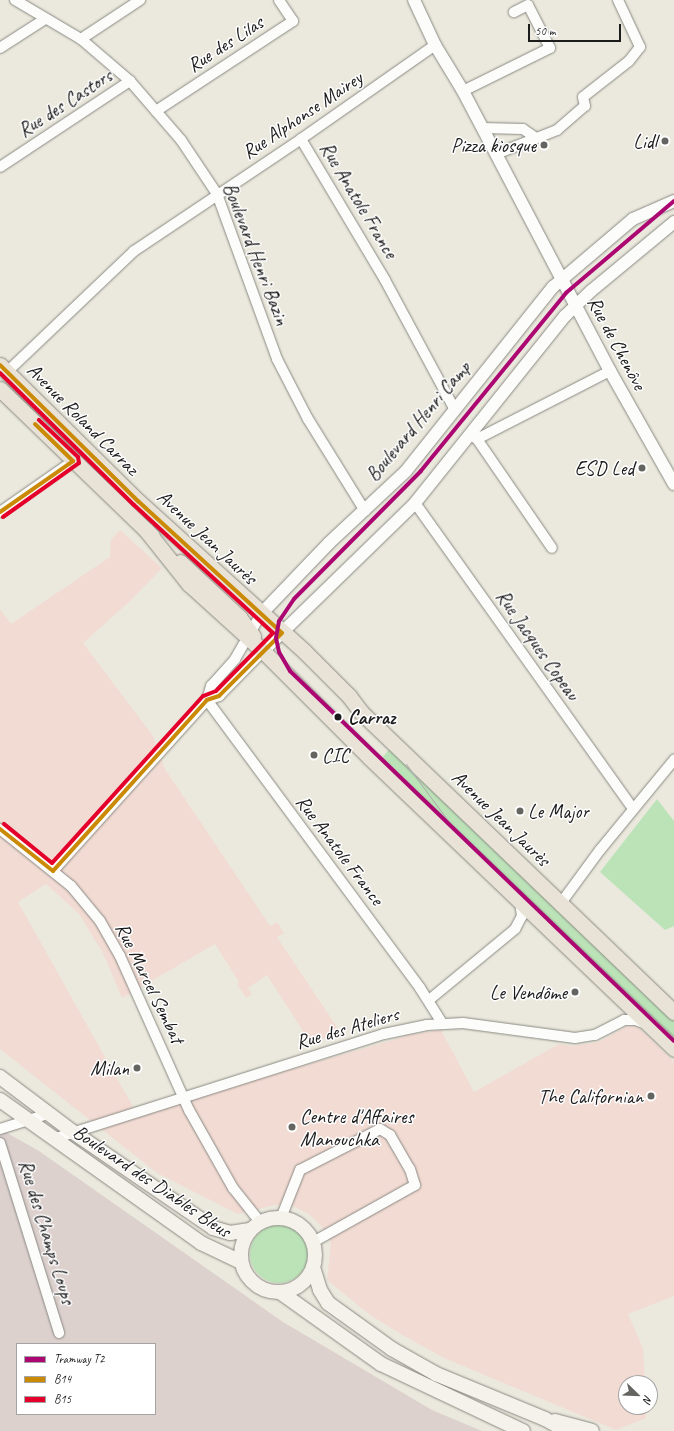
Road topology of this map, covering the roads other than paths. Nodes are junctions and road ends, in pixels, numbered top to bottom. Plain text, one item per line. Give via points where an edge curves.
1 (15, 0) edge
2 (140, 0) edge
3 (279, 0) edge
4 (414, 0) edge
5 (618, 0) edge
6 (514, 12) dead end
7 (45, 19) junction
8 (81, 39) junction
9 (435, 45) junction
10 (0, 48) edge
11 (130, 82) junction
12 (463, 91) junction
13 (156, 111) junction
14 (482, 128) junction
15 (536, 138) junction
16 (301, 139) junction
17 (496, 154) junction
18 (0, 167) edge
19 (217, 194) junction
20 (674, 201) edge
21 (674, 222) edge
22 (562, 278) junction
23 (576, 305) junction
24 (610, 371) junction
25 (2, 373) edge
26 (3, 395) edge
27 (455, 410) junction
28 (474, 437) junction
29 (73, 461) junction
30 (674, 484) edge
31 (138, 501) joint
32 (415, 502) junction
33 (365, 511) junction
34 (0, 512) edge
35 (128, 514) joint
36 (552, 548) dead end
37 (260, 614) junction
38 (282, 633) junction
39 (248, 635) junction
40 (264, 651) junction
41 (207, 700) junction
42 (674, 760) edge
43 (632, 809) junction
44 (0, 829) edge
45 (53, 871) junction
46 (520, 901) junction
47 (561, 904) junction
48 (429, 1000) junction
49 (674, 1012) edge
50 (442, 1023) junction
51 (654, 1029) junction
52 (674, 1049) edge
53 (0, 1077) edge
54 (183, 1097) junction
55 (0, 1100) edge
56 (48, 1114) junction
57 (27, 1121) junction
58 (68, 1128) junction
59 (0, 1129) edge
60 (48, 1135) junction
61 (0, 1143) edge
62 (280, 1218) junction
63 (255, 1226) junction
64 (313, 1242) junction
65 (241, 1262) junction
66 (313, 1267) junction
67 (280, 1292) junction
68 (58, 1333) dead end
69 (545, 1419) junction
70 (523, 1431) edge
71 (567, 1431) edge
72 (592, 1431) edge

1 - 7 street, Boulevard Henri Bazin
2 - 8 street
3 - 13 street, Rue des Lilas via 293,21
4 - 9 street, Rue de Chenôve
5 - 15 street via 640,47 630,61 583,97 585,106 557,130
6 - 12 street via 528,5 550,48
7 - 8 street, Boulevard Henri Bazin
7 - 10 street
8 - 11 street, Boulevard Henri Bazin
9 - 12 street, Rue de Chenôve
9 - 16 street, Rue Alphonse Mairey
11 - 13 street, Boulevard Henri Bazin
11 - 18 street, Rue des Castors
12 - 14 street, Rue de Chenôve
13 - 19 street, Boulevard Henri Bazin via 181,140
14 - 15 street via 523,129
14 - 17 street, Rue de Chenôve
15 - 17 street
16 - 19 street, Rue Alphonse Mairey
16 - 27 street, Rue Anatole France via 385,280
17 - 22 street, Rue de Chenôve
19 - 25 street, Rue Alphonse Mairey via 134,251
19 - 33 street, Boulevard Henri Bazin via 276,360 308,419
20 - 22 street, Boulevard Henri Camp via 633,219
21 - 23 street
22 - 23 street, Rue de Chenôve
22 - 27 street, Boulevard Henri Camp
23 - 24 street, Rue de Chenôve
23 - 28 street
24 - 28 street
24 - 30 street, Rue de Chenôve
25 - 31 main road, Avenue Roland Carraz via 31,395
26 - 29 main road, Avenue Roland Carraz
27 - 33 street, Boulevard Henri Camp via 406,471
28 - 32 street
28 - 36 street
29 - 34 street
29 - 35 main road, Avenue Roland Carraz
31 - 37 main road, Avenue Jean Jaurès
32 - 38 street
32 - 43 street, Rue Jacques Copeau
33 - 37 street, Boulevard Henri Camp via 275,596
35 - 39 main road, Avenue Jean Jaurès via 239,617
37 - 38 main road
37 - 39 street
38 - 40 street
38 - 47 main road, Avenue Jean Jaurès via 304,651 349,696 361,712
39 - 40 main road
39 - 41 street via 234,659 211,686
40 - 41 street via 219,696
40 - 46 main road via 370,758
41 - 45 street
41 - 48 street, Rue Anatole France
42 - 43 street
43 - 47 street
44 - 45 street, Rue Marcel Sembat
45 - 54 street, Rue Marcel Sembat via 87,904 110,938
46 - 48 street via 522,916 515,929
46 - 51 main road
47 - 49 main road, Avenue Jean Jaurès
48 - 50 street, Rue Anatole France
50 - 51 street, Rue des Ateliers via 476,1024 575,1038 596,1035 628,1020 636,1020
50 - 54 street, Rue des Ateliers via 384,1034
51 - 52 main road
53 - 56 main road, Boulevard des Diables Bleus
54 - 58 street, Rue des Ateliers
54 - 63 street, Rue Marcel Sembat
55 - 57 main road, Boulevard des Diables Bleus
56 - 57 street
56 - 58 main road, Boulevard des Diables Bleus
57 - 59 street
57 - 60 main road, Boulevard des Diables Bleus
58 - 60 street, Rue des Ateliers
58 - 63 main road, Boulevard des Diables Bleus via 213,1228 230,1233
60 - 65 main road, Boulevard des Diables Bleus via 201,1243
61 - 68 street, Rue des Champs Loups
62 - 63 main road
62 - 64 main road via 300,1225
62 - 64 street via 300,1170 380,1129 390,1135 410,1169 415,1185
63 - 65 main road via 242,1245
64 - 66 main road
65 - 67 main road via 245,1272 259,1288
66 - 67 main road via 300,1285
66 - 69 main road via 320,1290 328,1303 392,1349 436,1374
67 - 70 main road via 381,1364
69 - 71 main road
69 - 72 main road

